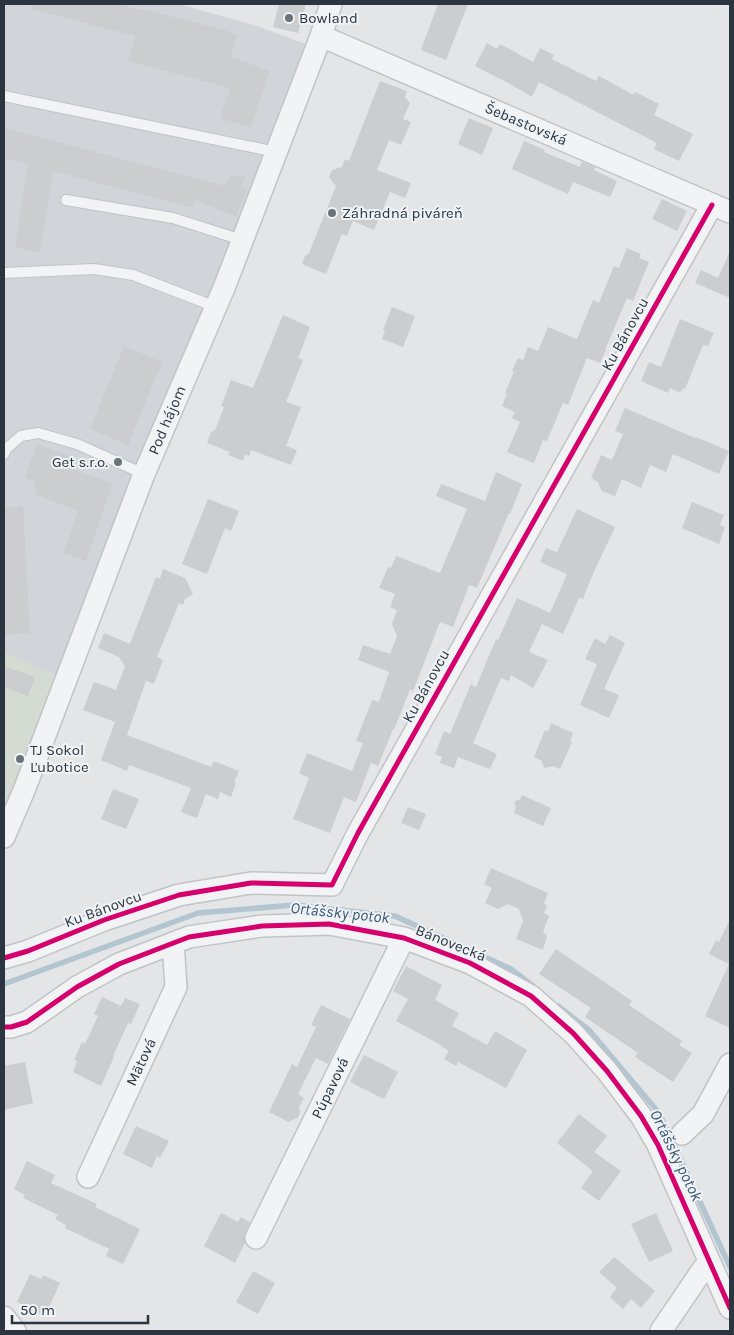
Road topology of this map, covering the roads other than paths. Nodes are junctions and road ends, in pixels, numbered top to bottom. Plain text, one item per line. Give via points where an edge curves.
1 (331, 4) edge
2 (321, 36) junction
3 (4, 96) edge
4 (276, 152) junction
5 (66, 200) dead end
6 (721, 209) edge
7 (242, 240) junction
8 (4, 272) edge
9 (216, 306) junction
10 (4, 454) edge
11 (144, 474) junction
12 (4, 837) edge
13 (404, 938) junction
14 (173, 943) junction
15 (4, 958) edge
16 (4, 1027) edge
17 (730, 1064) edge
18 (682, 1134) dead end
19 (88, 1177) dead end
20 (256, 1238) dead end
21 (710, 1264) junction
22 (730, 1308) edge
23 (4, 1316) edge
24 (15, 1331) edge
25 (661, 1331) edge

1 - 2 street, Pod hájom
2 - 4 street, Pod hájom
2 - 6 street, Šebastovská
3 - 4 lane
4 - 7 street, Pod hájom
5 - 7 lane via 173,218
6 - 15 street, Ku Bánovcu via 358,833 332,885 251,883 179,895
7 - 9 street, Pod hájom
8 - 9 lane via 94,269 132,275
9 - 11 street, Pod hájom
10 - 11 lane via 21,436 38,433 77,444
11 - 12 street, Pod hájom
13 - 14 street, Bánovecká via 329,924 262,926 189,937
13 - 20 street, Púpavová
13 - 21 street, Bánovecká via 470,963 531,996 573,1033 641,1116 658,1145
14 - 16 street, Bánovecká via 119,964 77,987 28,1022
14 - 19 street, Mätová via 176,987
17 - 18 street via 703,1114
21 - 22 street, Bánovecká
21 - 25 street via 703,1269
23 - 24 street

